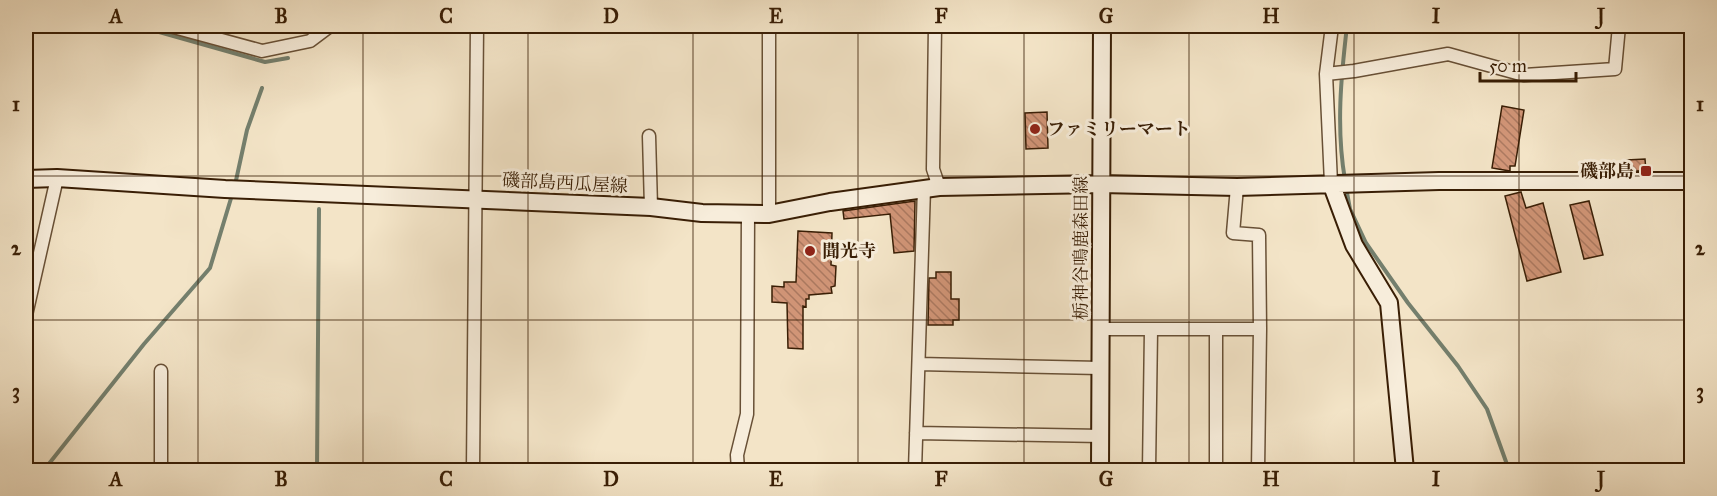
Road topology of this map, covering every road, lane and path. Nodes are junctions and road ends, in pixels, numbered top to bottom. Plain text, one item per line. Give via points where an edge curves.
1 (170, 26) edge
2 (330, 26) edge
3 (477, 26) edge
4 (769, 26) edge
5 (935, 26) edge
6 (1102, 26) edge
7 (1332, 26) edge
8 (1618, 26) edge
9 (1326, 75) junction
10 (650, 136) dead end
11 (57, 178) junction
12 (26, 179) edge
13 (1692, 181) edge
14 (1340, 183) junction
15 (1101, 184) junction
16 (1237, 187) junction
17 (932, 188) junction
18 (476, 199) junction
19 (651, 207) junction
20 (769, 214) junction
21 (748, 215) junction
22 (26, 315) edge
23 (1101, 329) junction
24 (1260, 329) junction
25 (1151, 330) junction
26 (1216, 330) junction
27 (919, 364) junction
28 (1100, 368) junction
29 (161, 371) dead end
30 (916, 433) junction
31 (1102, 436) junction
32 (160, 471) edge
33 (473, 471) edge
34 (738, 471) edge
35 (915, 471) edge
36 (1100, 471) edge
37 (1149, 471) edge
38 (1216, 471) edge
39 (1258, 471) edge
40 (1405, 471) edge

1 - 2 street via 262,51 310,41
3 - 18 street
4 - 20 street
5 - 17 street
6 - 15 main road, 栃神谷鳴鹿森田線
7 - 9 street
8 - 9 street via 1616,69 1524,75 1448,54
9 - 14 street
10 - 19 street
11 - 12 main road, 磯部島西瓜屋線
11 - 18 main road, 磯部島西瓜屋線
11 - 22 street
13 - 14 main road, 磯部島西瓜屋線
14 - 16 main road, 磯部島西瓜屋線
14 - 40 main road via 1354,245 1389,303
15 - 16 main road, 磯部島西瓜屋線
15 - 17 main road, 磯部島西瓜屋線
15 - 23 main road, 栃神谷鳴鹿森田線
16 - 24 street via 1233,233 1259,235
17 - 20 main road, 磯部島西瓜屋線
17 - 27 street
18 - 19 main road, 磯部島西瓜屋線
18 - 33 street
19 - 21 main road, 磯部島西瓜屋線
20 - 21 main road, 磯部島西瓜屋線
21 - 34 street via 747,414 737,455
23 - 25 street
23 - 28 main road, 栃神谷鳴鹿森田線
24 - 26 street
24 - 39 street
25 - 26 street
25 - 37 street
26 - 38 street
27 - 28 street
27 - 30 street
28 - 31 main road, 栃神谷鳴鹿森田線
29 - 32 street
30 - 31 street
30 - 35 street
31 - 36 main road, 栃神谷鳴鹿森田線

